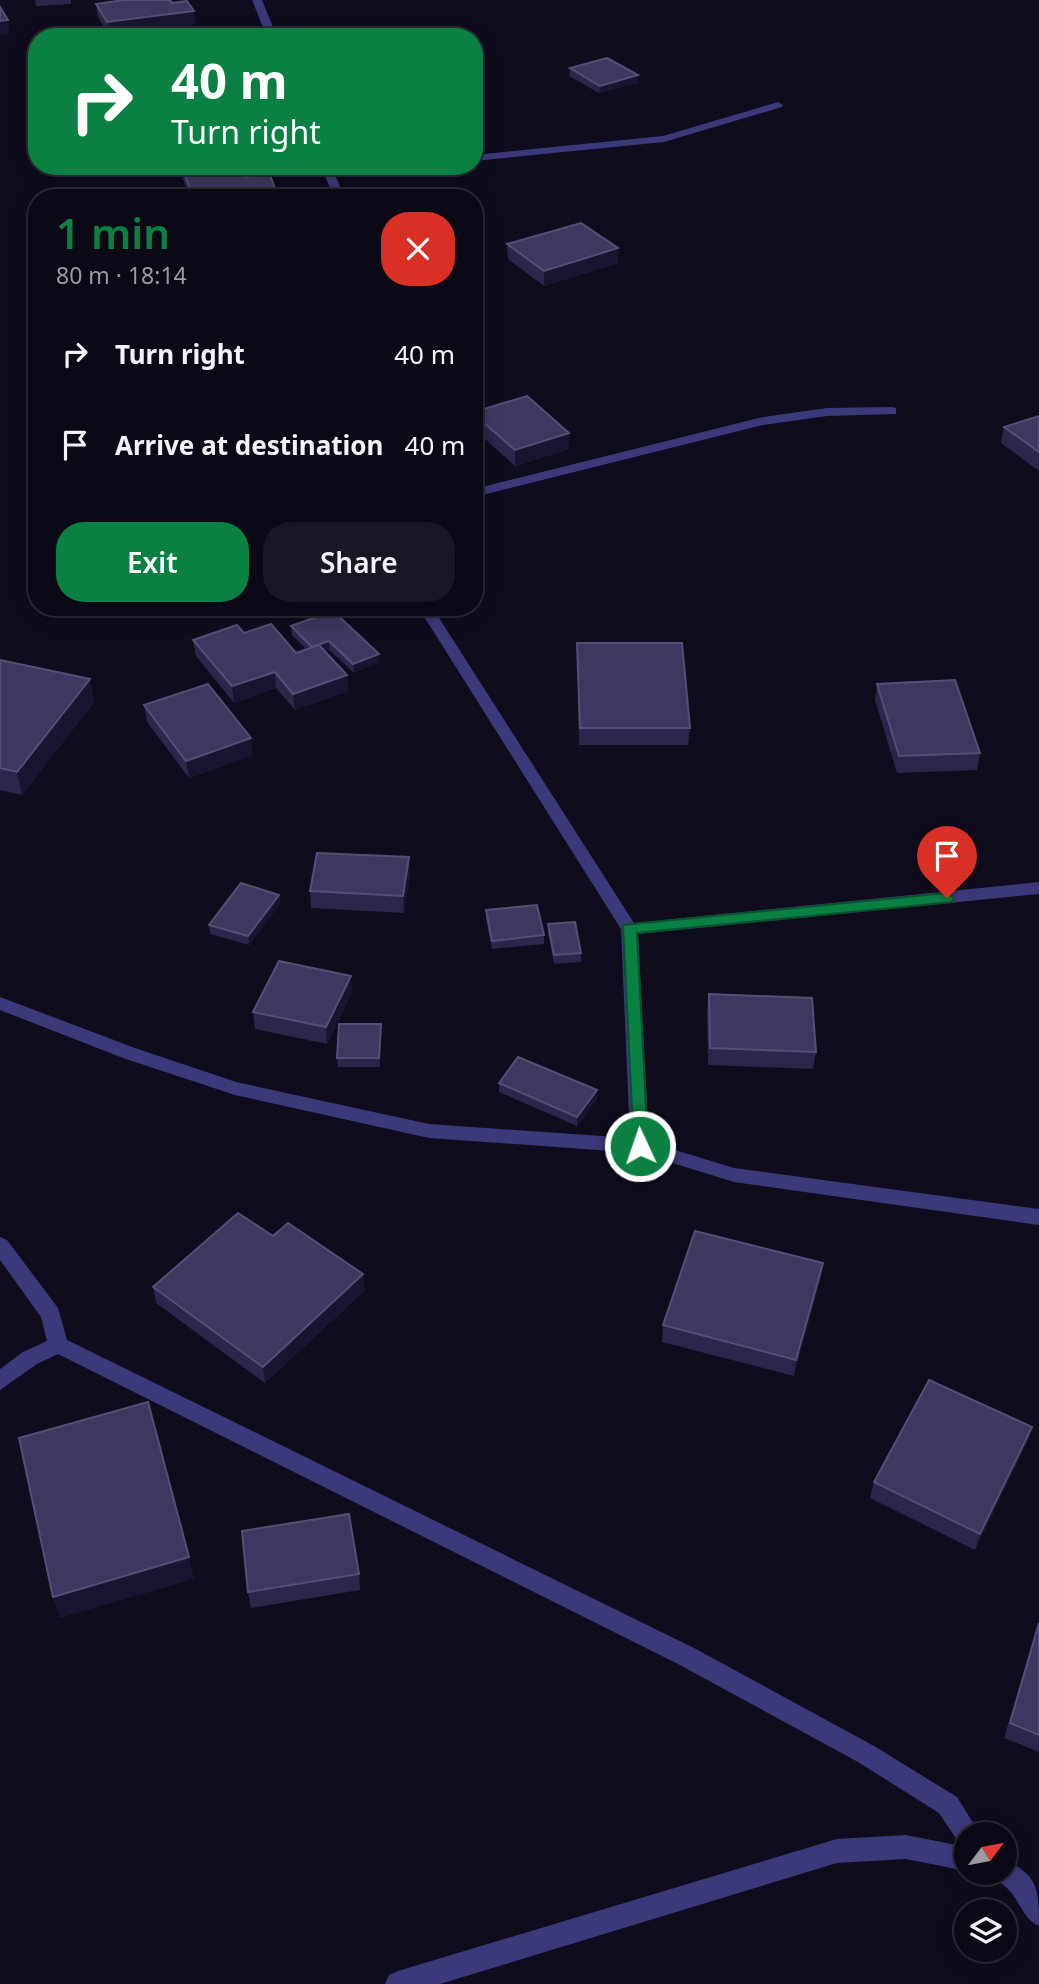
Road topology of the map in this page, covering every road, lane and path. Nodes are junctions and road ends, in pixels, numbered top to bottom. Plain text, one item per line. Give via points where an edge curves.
1 (257, 0) edge
2 (268, 28) edge
3 (778, 105) dead end
4 (483, 158) edge
5 (891, 411) dead end
6 (483, 491) edge
7 (431, 616) edge
8 (1039, 888) edge
9 (629, 929) junction
10 (0, 1003) edge
11 (640, 1146) junction
12 (1039, 1217) edge
13 (0, 1245) edge
14 (58, 1345) junction
15 (0, 1381) edge
16 (960, 1822) edge
17 (954, 1856) edge
18 (1017, 1881) edge
19 (1039, 1913) edge
20 (398, 1984) edge

1 - 2 street
3 - 4 street via 664,139
5 - 6 street via 827,412 763,421
7 - 9 street
8 - 9 street
9 - 11 street
10 - 11 street via 129,1053 248,1091 429,1131
11 - 12 street via 734,1175
13 - 14 street via 51,1314
14 - 15 street
14 - 16 street via 687,1656 866,1754 948,1804
17 - 20 street via 906,1847 837,1851
18 - 19 street

